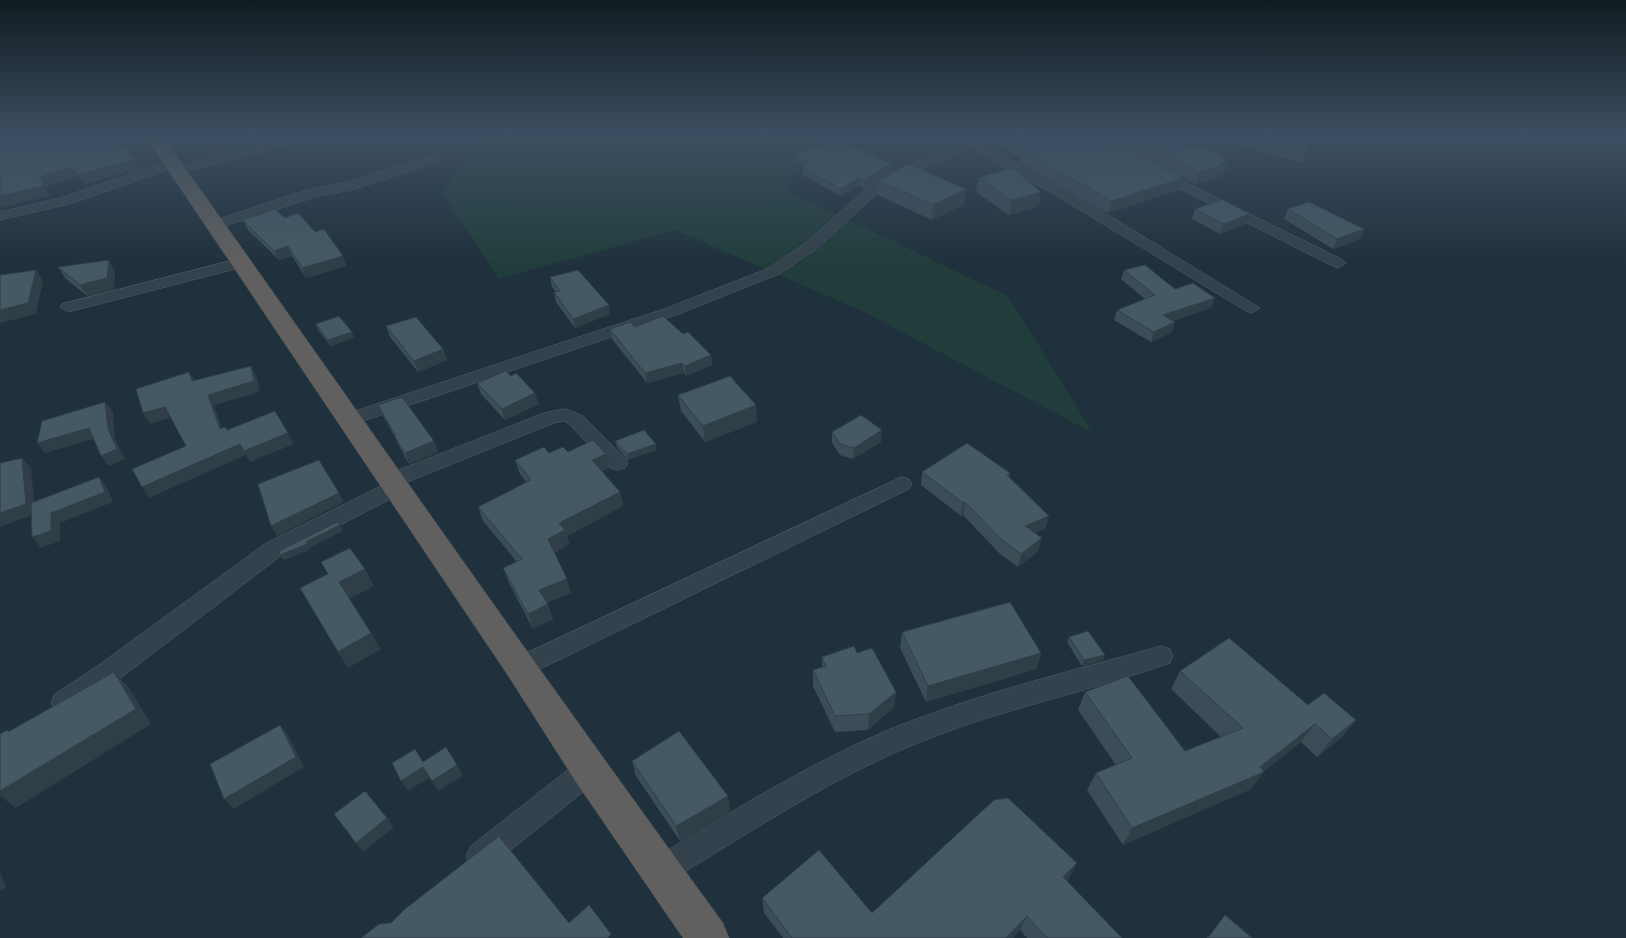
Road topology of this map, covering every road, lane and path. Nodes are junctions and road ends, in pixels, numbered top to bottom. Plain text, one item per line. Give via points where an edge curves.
1 (140, 178) edge
2 (182, 178) edge
3 (376, 178) edge
4 (891, 178) edge
5 (1034, 178) edge
6 (1169, 178) edge
7 (0, 216) edge
8 (215, 225) junction
9 (1338, 263) dead end
10 (242, 264) junction
11 (68, 307) dead end
12 (1252, 308) dead end
13 (350, 419) junction
14 (618, 463) dead end
15 (395, 484) junction
16 (902, 484) dead end
17 (1161, 656) dead end
18 (522, 667) junction
19 (48, 712) edge
20 (589, 770) junction
21 (662, 870) junction
22 (460, 872) edge
23 (708, 938) edge

1 - 7 street
2 - 8 highway
3 - 8 street via 312,193
4 - 13 street via 870,192 811,246 774,271 673,311
5 - 12 street
6 - 9 street
8 - 10 highway
10 - 11 street
10 - 13 highway
13 - 15 highway
14 - 15 street via 576,420 566,416 551,417
15 - 18 highway
15 - 19 street via 274,549 110,672
16 - 18 street
17 - 21 street via 989,706 897,739 820,775
18 - 20 highway
20 - 21 highway
20 - 22 street
21 - 23 highway

